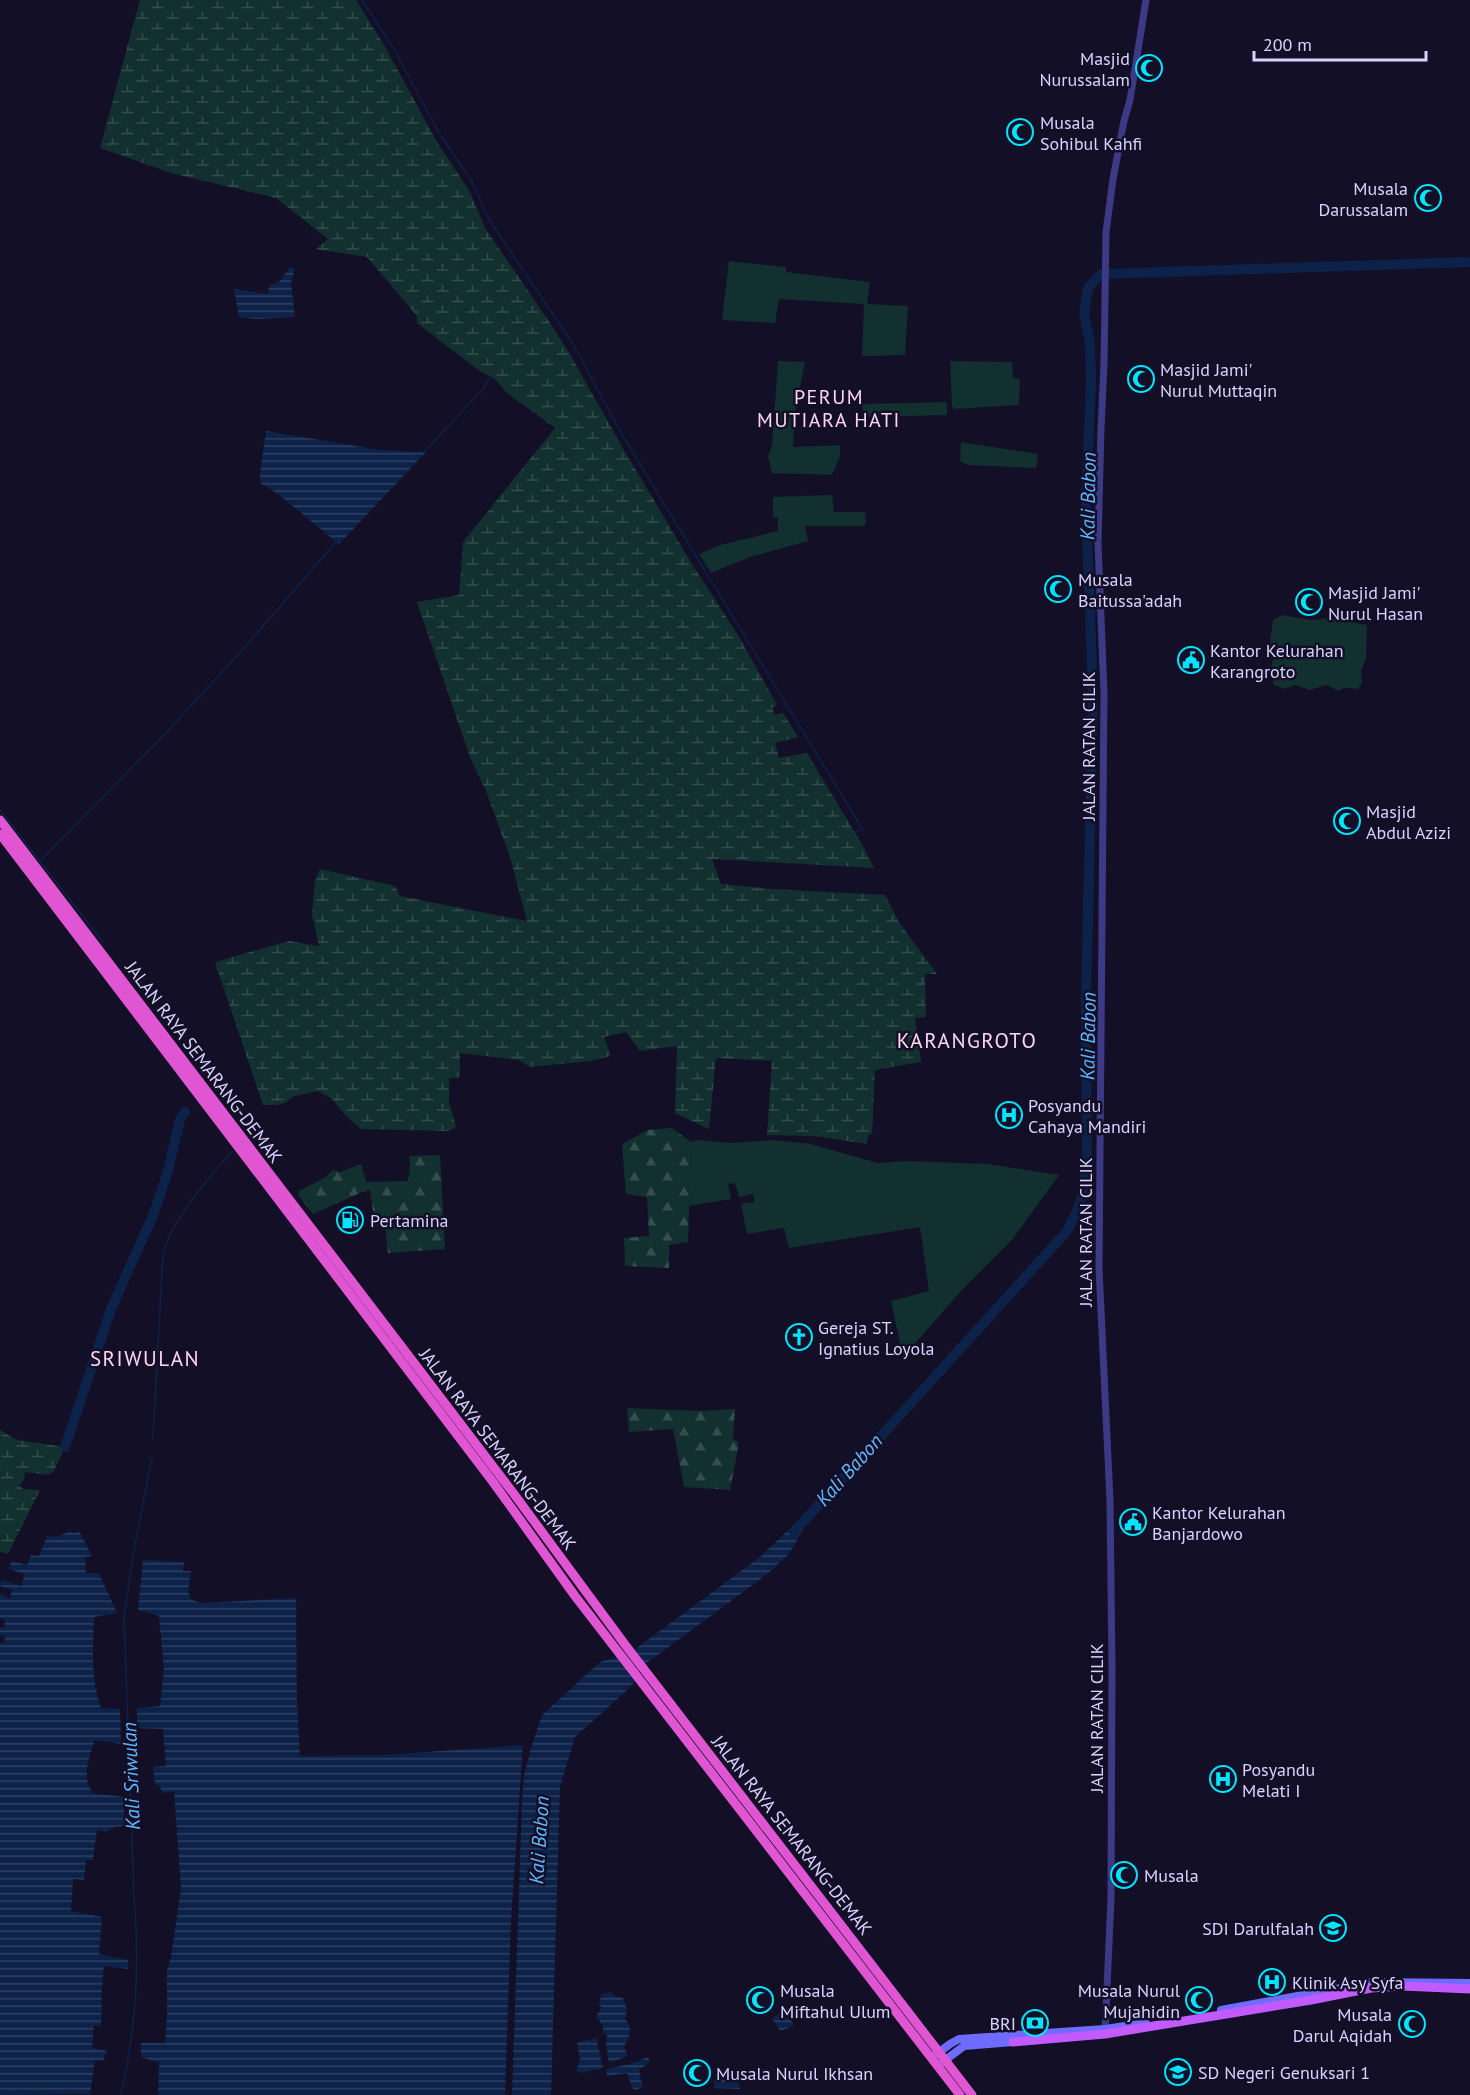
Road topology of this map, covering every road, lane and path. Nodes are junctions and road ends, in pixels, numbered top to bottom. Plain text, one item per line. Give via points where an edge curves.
1 (1146, 0) edge
2 (0, 820) edge
3 (0, 834) edge
4 (177, 1059) junction
5 (1470, 1983) edge
6 (1470, 1989) edge
7 (1195, 2017) junction
8 (1105, 2032) junction
9 (1013, 2042) joint
10 (957, 2045) junction
11 (939, 2059) junction
12 (960, 2095) edge
13 (972, 2095) edge

1 - 8 street, JALAN RATAN CILIK via 1106,232 1098,543 1104,693 1099,1268 1110,1500 1112,1667 1111,1899
2 - 4 highway, JALAN RAYA SEMARANG-DEMAK
3 - 4 highway, JALAN RAYA SEMARANG-DEMAK
4 - 11 highway, JALAN RAYA SEMARANG-DEMAK via 514,1494 623,1650
5 - 7 main road via 1373,1982
6 - 7 main road via 1371,1988 1311,2001
7 - 8 main road
8 - 9 main road
8 - 10 main road
9 - 10 main road
10 - 11 main road
11 - 12 highway
11 - 13 highway, JALAN RAYA SEMARANG-DEMAK

